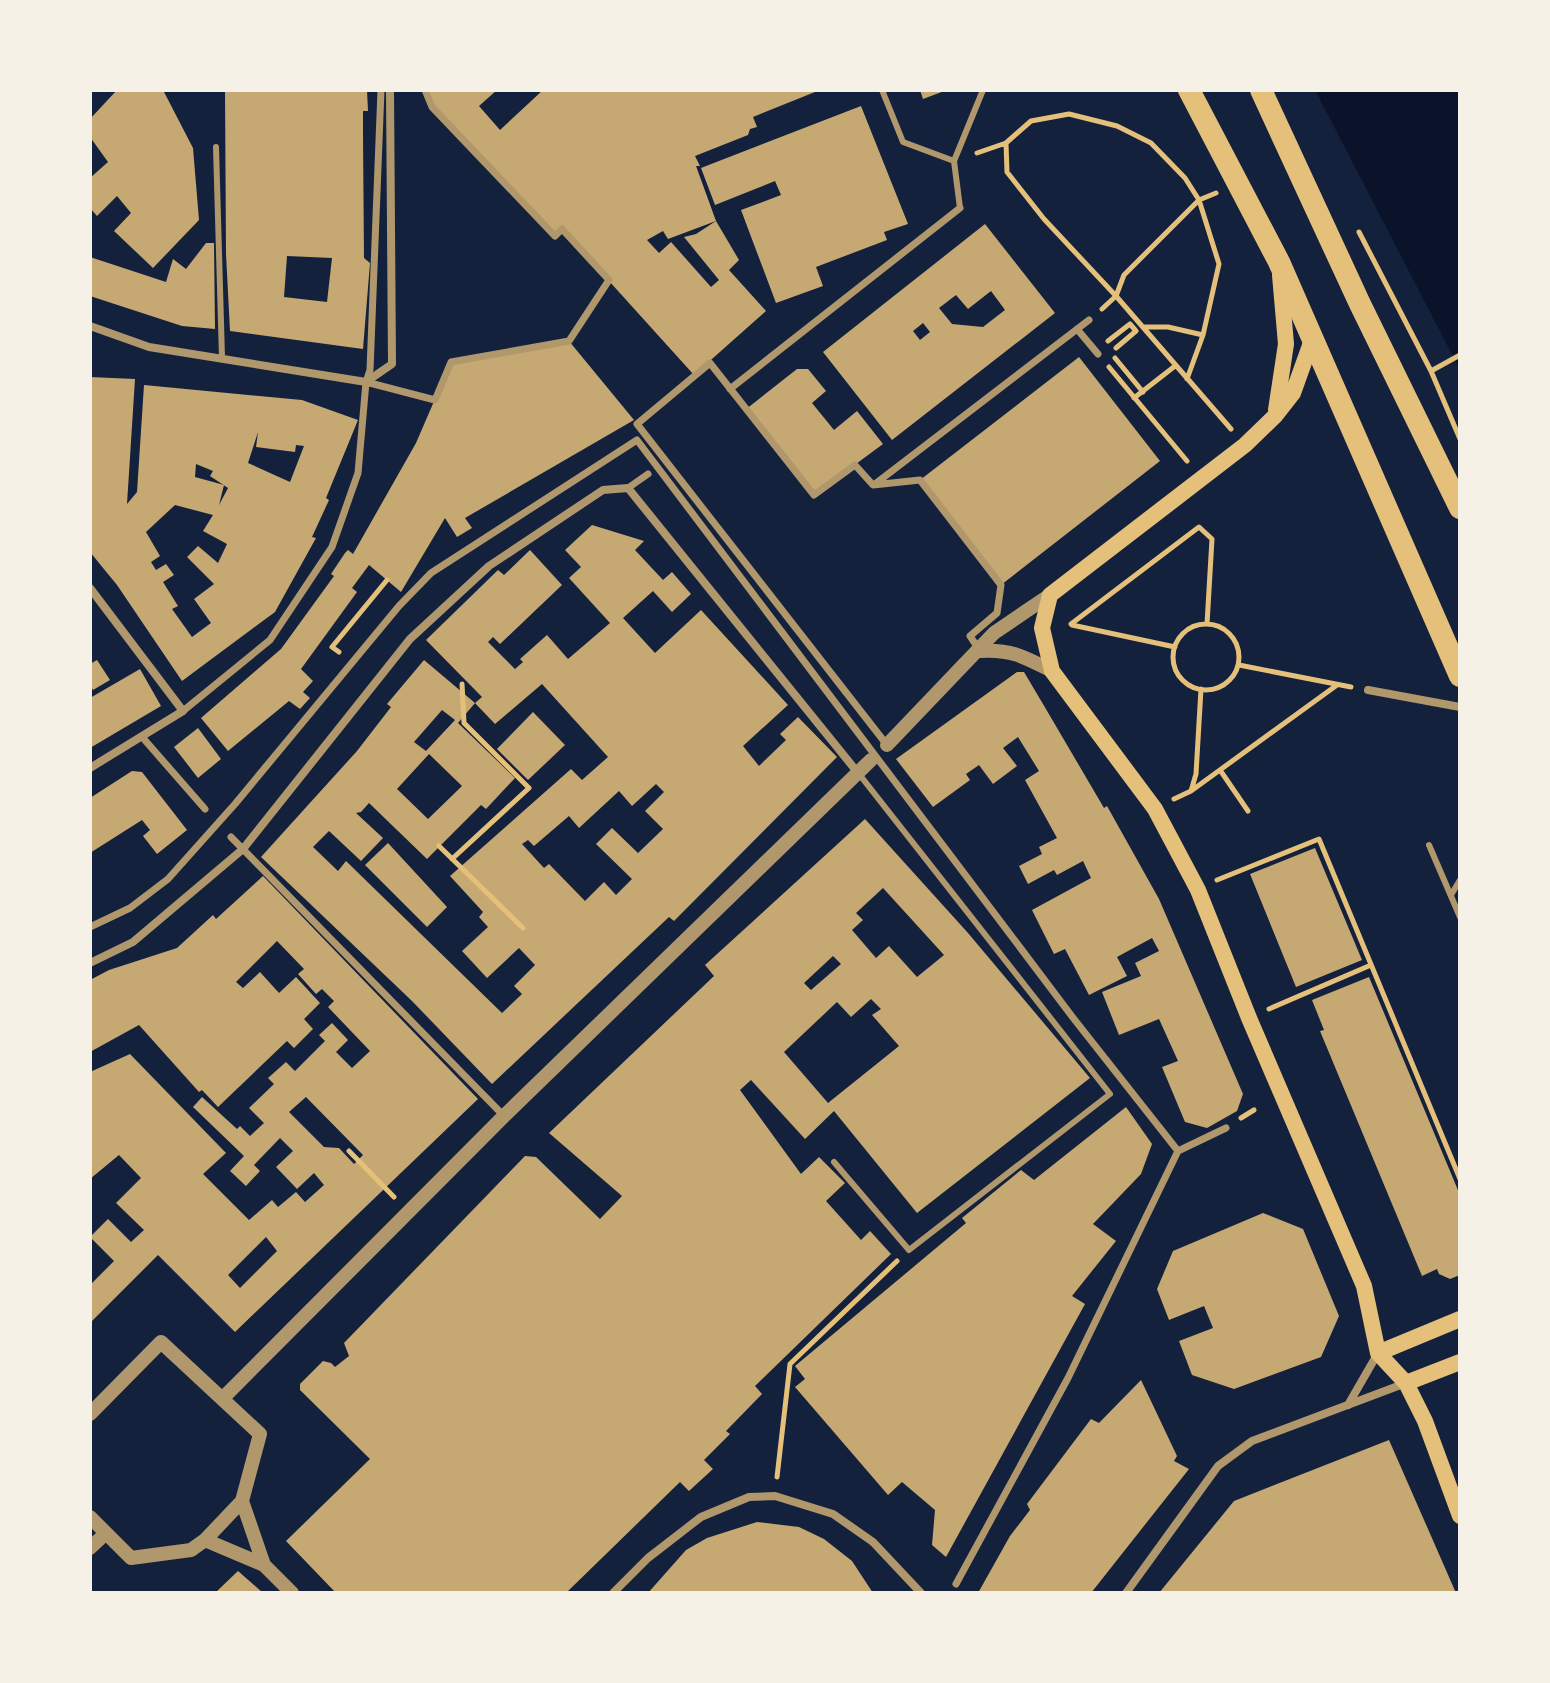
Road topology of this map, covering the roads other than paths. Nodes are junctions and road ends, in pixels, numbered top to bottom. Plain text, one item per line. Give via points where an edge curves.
1 (381, 90) edge
2 (392, 90) edge
3 (400, 90) edge
4 (425, 90) edge
5 (882, 90) edge
6 (983, 90) edge
7 (1189, 90) edge
8 (1261, 90) edge
9 (216, 147) dead end
10 (954, 161) junction
11 (960, 208) joint
12 (1279, 262) junction
13 (1089, 320) road end
14 (90, 326) edge
15 (1077, 329) junction
16 (1312, 340) junction
17 (1096, 352) road end
18 (222, 358) junction
19 (366, 382) junction
20 (730, 389) junction
21 (1275, 416) junction
22 (648, 474) dead end
23 (873, 485) junction
24 (628, 488) junction
25 (1460, 508) edge
26 (90, 588) edge
27 (1050, 595) junction
28 (980, 651) junction
29 (1052, 671) junction
30 (1460, 676) edge
31 (1368, 690) road end
32 (1460, 707) edge
33 (183, 711) junction
34 (143, 738) junction
35 (887, 745) joint
36 (871, 760) dead end
37 (90, 768) edge
38 (858, 773) junction
39 (205, 809) dead end
40 (231, 837) dead end
41 (1429, 845) dead end
42 (243, 849) junction
43 (1460, 880) edge
44 (1451, 895) junction
45 (1460, 917) edge
46 (90, 927) edge
47 (90, 963) edge
48 (504, 1116) junction
49 (1226, 1128) dead end
50 (1178, 1151) junction
51 (834, 1162) dead end
52 (1460, 1319) edge
53 (1378, 1353) junction
54 (1460, 1362) edge
55 (1406, 1383) junction
56 (90, 1388) edge
57 (223, 1398) junction
58 (102, 1401) junction
59 (1348, 1406) junction
60 (90, 1414) edge
61 (242, 1501) junction
62 (1460, 1516) edge
63 (90, 1517) edge
64 (106, 1533) junction
65 (205, 1540) junction
66 (90, 1548) edge
67 (264, 1565) junction
68 (956, 1584) dead end
69 (292, 1593) edge
70 (613, 1593) edge
71 (921, 1593) edge
72 (1126, 1593) edge

1 - 19 street
2 - 3 street
2 - 19 street via 392,364
4 - 19 street via 432,107 555,236 562,229 609,280 569,341 451,362 435,400
5 - 10 lane via 903,142
6 - 10 lane
7 - 12 highway
8 - 25 highway
9 - 18 lane
10 - 11 lane
11 - 20 street
12 - 16 highway
12 - 21 main road via 1286,344
13 - 15 street
14 - 18 street via 149,347
15 - 17 street
15 - 23 street
16 - 21 main road via 1293,393
16 - 30 highway
18 - 19 street
19 - 33 street via 358,473 332,547 270,640
20 - 23 street via 814,495 855,465
20 - 35 street via 710,363 637,424
21 - 27 main road via 1245,445
22 - 24 street
23 - 28 street via 920,480 1001,585 997,613 970,636
24 - 38 street
24 - 42 street via 603,490 489,566 410,639
26 - 33 street
27 - 28 street via 994,633
27 - 29 main road via 1042,628
28 - 29 street via 1023,655
28 - 35 street
29 - 53 main road via 1155,809 1198,890 1364,1286
31 - 32 street
33 - 34 street
34 - 37 street
34 - 39 street
36 - 38 street
38 - 48 street
38 - 51 lane via 1110,1094 909,1250
40 - 42 street
41 - 44 lane
42 - 47 street via 133,942
42 - 48 street
43 - 44 lane
44 - 45 lane
46 - 50 street via 130,908 168,879 431,573 637,440
48 - 57 street
49 - 50 street
50 - 68 street via 1068,1378
52 - 53 main road
53 - 55 main road
53 - 59 street
54 - 55 main road
55 - 59 street
55 - 62 main road
56 - 58 street
57 - 58 street via 161,1342
57 - 61 street via 260,1434
58 - 60 street
59 - 72 street via 1252,1441 1218,1466
61 - 65 street
61 - 67 street
63 - 64 street
64 - 65 street via 131,1558 191,1550
64 - 66 street
65 - 67 street
67 - 69 street
70 - 71 street via 701,1517 749,1497 775,1496 833,1514 873,1542

